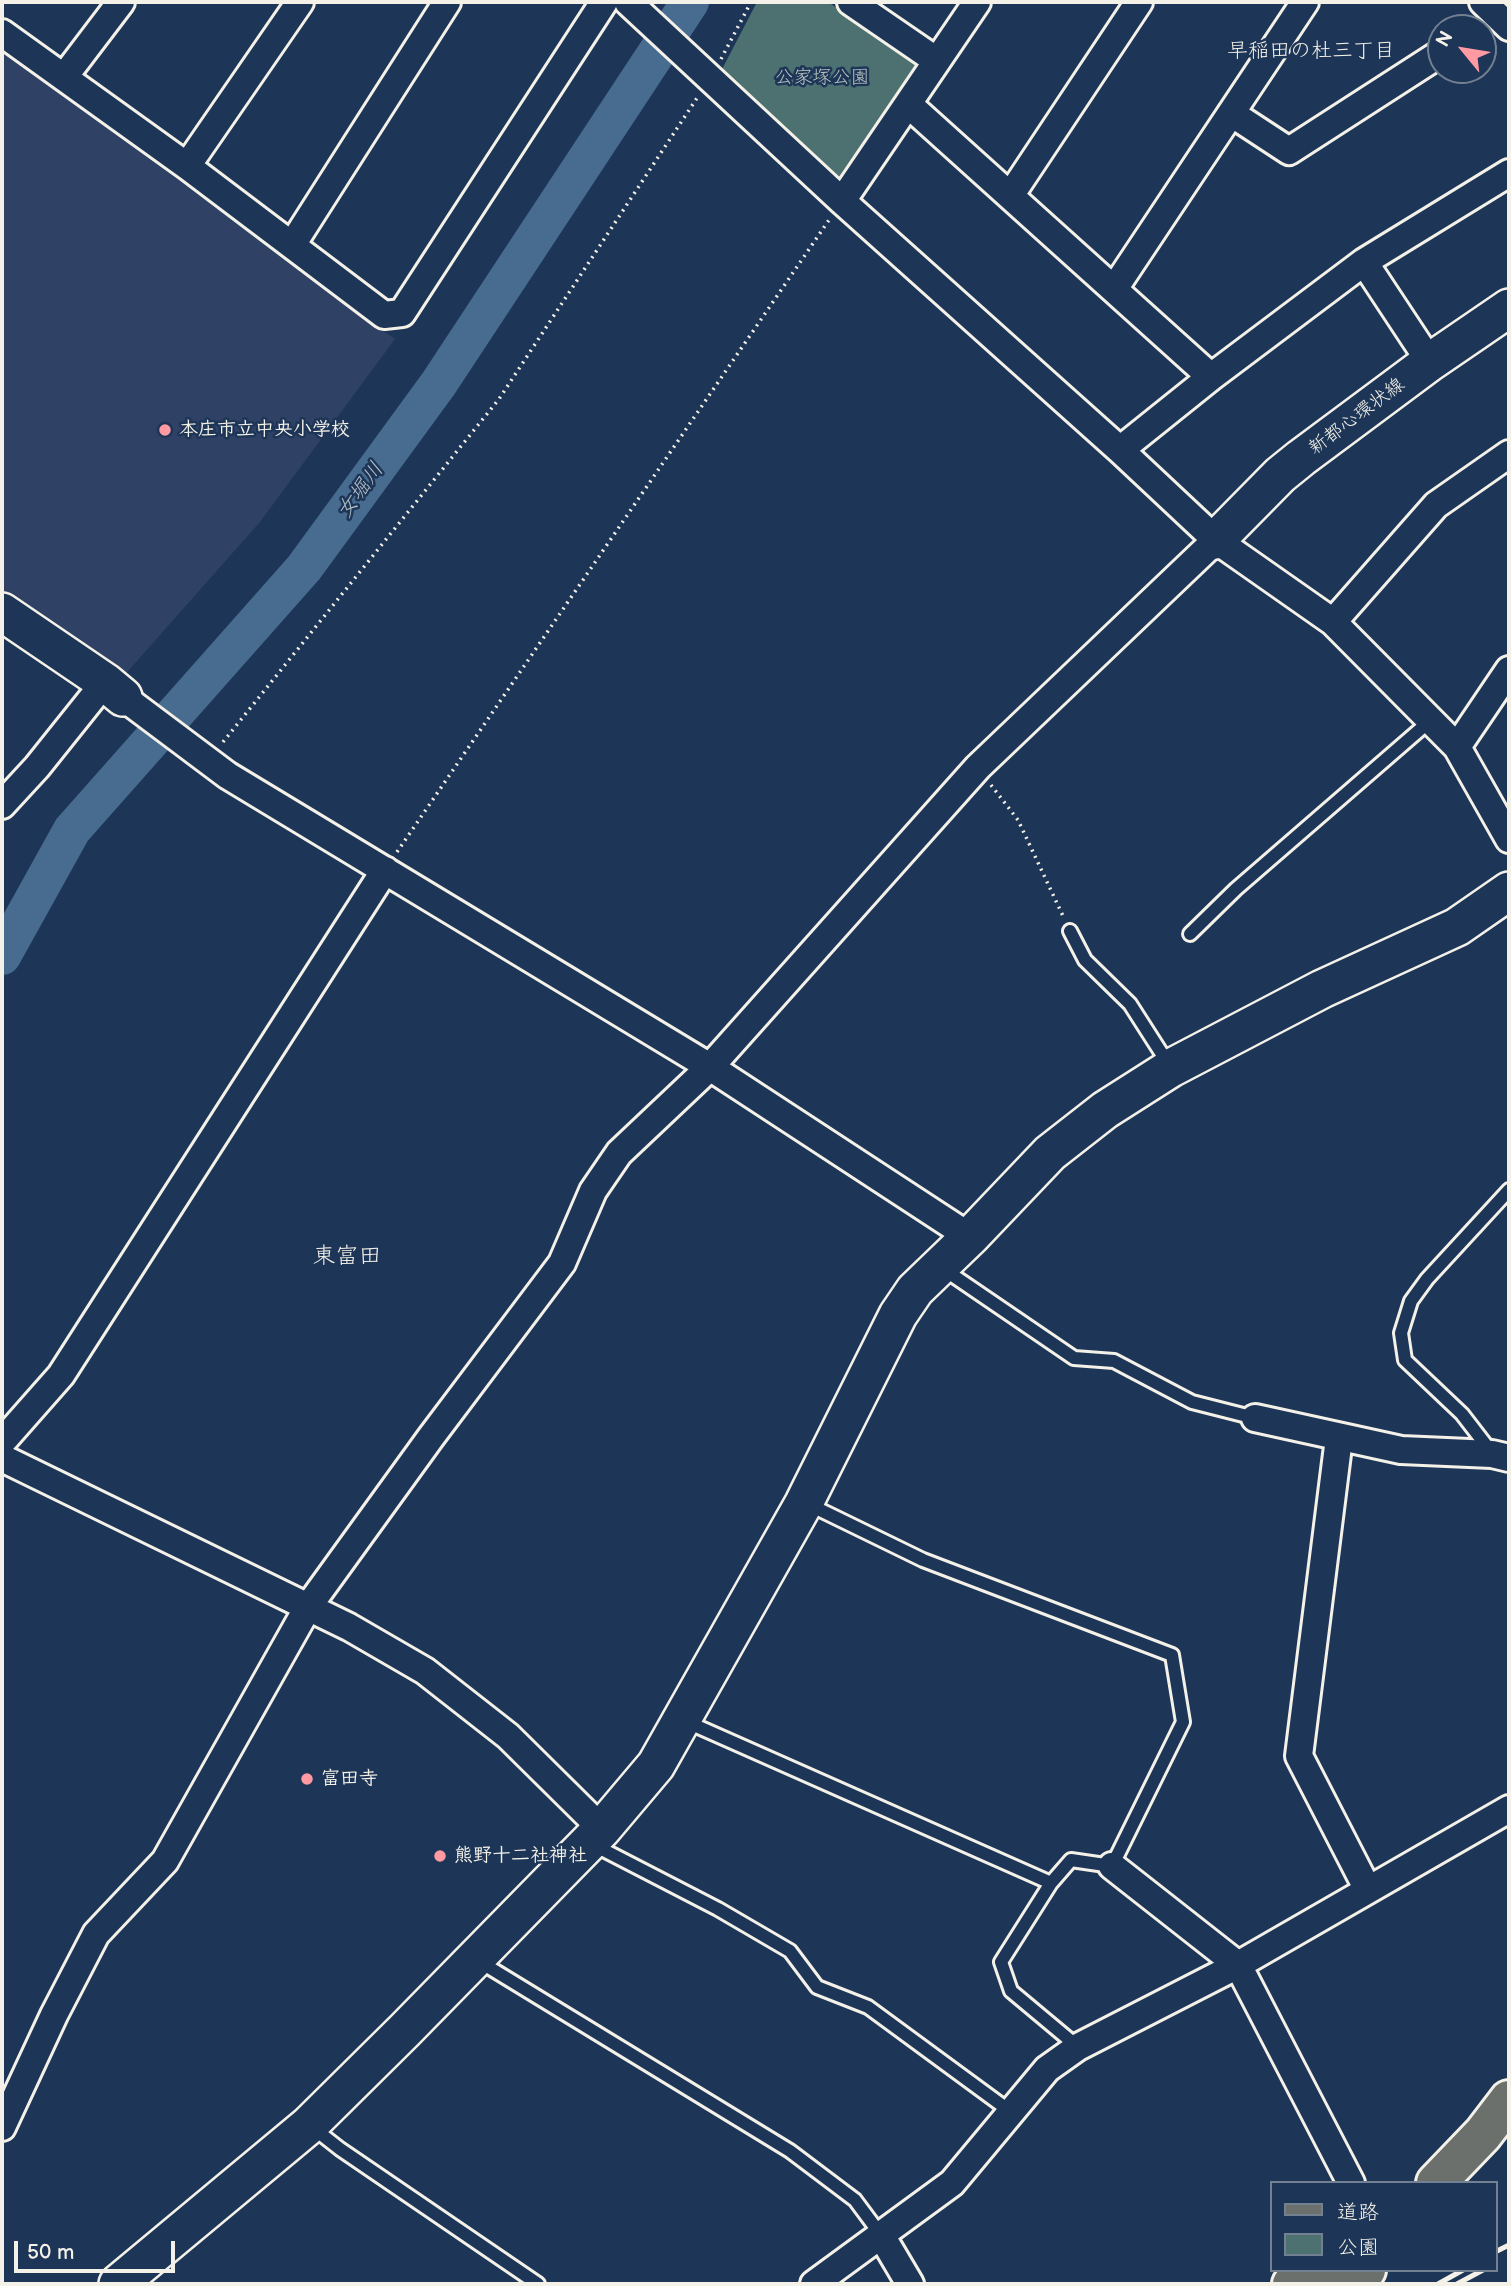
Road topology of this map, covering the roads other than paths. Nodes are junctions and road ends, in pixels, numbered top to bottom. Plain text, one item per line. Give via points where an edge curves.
1 (121, 2) edge
2 (300, 2) edge
3 (447, 2) edge
4 (604, 2) edge
5 (851, 2) edge
6 (977, 2) edge
7 (1139, 2) edge
8 (1305, 2) edge
9 (629, 3) edge
10 (2, 33) edge
11 (937, 61) junction
12 (1427, 62) edge
13 (64, 77) junction
14 (908, 104) junction
15 (1231, 113) junction
16 (187, 166) junction
17 (1509, 173) edge
18 (1010, 196) junction
19 (842, 201) junction
20 (292, 245) junction
21 (1364, 262) junction
22 (1114, 289) junction
23 (1509, 308) edge
24 (1430, 362) junction
25 (1211, 377) junction
26 (1120, 450) junction
27 (1509, 454) edge
28 (1216, 540) junction
29 (2, 612) edge
30 (1333, 622) junction
31 (1509, 670) edge
32 (114, 690) junction
33 (1431, 720) junction
34 (1457, 747) junction
35 (2, 805) edge
36 (1509, 839) edge
37 (385, 870) junction
38 (1509, 891) edge
39 (1070, 930) road end
40 (1190, 934) dead end
41 (709, 1067) junction
42 (1171, 1068) junction
43 (1509, 1190) edge
44 (970, 1237) junction
45 (939, 1266) junction
46 (1255, 1418) joint
47 (1339, 1438) junction
48 (2, 1442) edge
49 (1501, 1456) edge
50 (2, 1458) edge
51 (804, 1503) junction
52 (308, 1607) junction
53 (683, 1720) junction
54 (1509, 1809) edge
55 (595, 1835) junction
56 (1112, 1866) junction
57 (1051, 1883) junction
58 (1368, 1890) junction
59 (474, 1958) junction
60 (1238, 1965) junction
61 (1078, 2047) junction
62 (1509, 2100) edge
63 (1011, 2112) junction
64 (309, 2124) junction
65 (2, 2127) edge
66 (1509, 2143) edge
67 (1350, 2181) edge
68 (1438, 2181) edge
69 (1475, 2181) edge
70 (881, 2235) junction
71 (1313, 2272) edge
72 (1363, 2272) edge
73 (118, 2284) edge
74 (538, 2284) edge
75 (814, 2284) edge
76 (910, 2284) edge
77 (1292, 2284) edge
78 (1343, 2284) edge

1 - 13 street
2 - 16 street
3 - 20 street
4 - 20 street via 402,313 384,315
5 - 11 street
6 - 11 street
7 - 18 street
8 - 15 street
9 - 19 street
10 - 13 street
11 - 14 street
12 - 15 street via 1289,151
13 - 16 street
14 - 18 street
14 - 19 street
15 - 22 street
16 - 20 street
17 - 21 street
18 - 22 street
19 - 26 street
21 - 24 street
21 - 25 street
22 - 25 street
23 - 24 street, 新都心環状線
24 - 28 street, 新都心環状線 via 1280,475
25 - 26 street
26 - 28 street
27 - 30 street via 1436,505
28 - 30 street
28 - 41 street via 978,767
29 - 32 street
30 - 33 street
31 - 34 street
32 - 35 street
32 - 37 street via 227,775
33 - 34 street
33 - 40 lane
34 - 36 street
37 - 41 street
37 - 48 street via 61,1375
38 - 42 street via 1457,927 1322,989
39 - 42 lane via 1085,960 1130,1004
41 - 44 street
41 - 52 street via 620,1153 593,1191 562,1263
42 - 44 street via 1105,1110 1050,1153
43 - 49 lane via 1427,1279 1411,1301 1401,1333 1405,1360
44 - 45 street
45 - 46 lane via 1074,1358 1114,1361 1192,1402
45 - 51 street via 898,1315
46 - 47 street
47 - 49 street via 1401,1450
47 - 58 street via 1299,1756
50 - 52 street
51 - 53 street
51 - 56 lane via 923,1560 1172,1655 1182,1722
52 - 55 street via 425,1671 508,1736
52 - 65 street via 166,1861 96,1934
53 - 55 street via 656,1765
53 - 57 lane
54 - 58 street
55 - 59 street
55 - 63 lane via 790,1951 817,1987 868,2007
56 - 57 lane via 1071,1860
56 - 60 street
57 - 61 lane via 1001,1962 1011,1991
58 - 60 street
59 - 64 street
59 - 70 lane via 790,2151 855,2200
60 - 61 street
60 - 67 street
61 - 63 street via 1047,2069
62 - 68 main road
63 - 70 street via 952,2183
64 - 73 street
64 - 74 lane
66 - 69 main road
70 - 75 street
70 - 76 street
71 - 77 main road
72 - 78 main road

